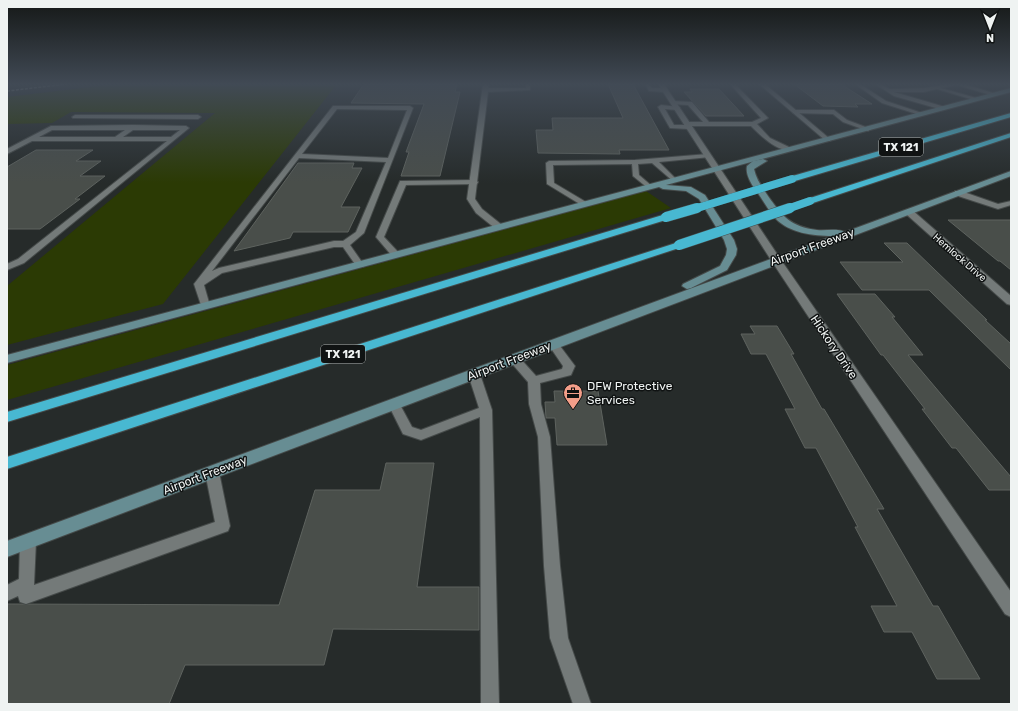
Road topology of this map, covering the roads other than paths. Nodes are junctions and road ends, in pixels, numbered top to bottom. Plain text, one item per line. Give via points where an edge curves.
1 (148, 117) edge
2 (327, 117) edge
3 (406, 117) edge
4 (482, 117) edge
5 (666, 117) edge
6 (683, 117) edge
7 (701, 117) edge
8 (764, 117) edge
9 (801, 117) edge
10 (840, 117) edge
11 (911, 117) edge
12 (1004, 117) edge
13 (707, 124) junction
14 (753, 124) junction
15 (688, 125) junction
16 (132, 128) junction
17 (868, 129) junction
18 (1011, 135) edge
19 (31, 139) junction
20 (116, 139) junction
21 (172, 139) junction
22 (828, 140) junction
23 (789, 149) junction
24 (7, 152) edge
25 (298, 156) junction
26 (708, 156) junction
27 (390, 160) junction
28 (654, 160) junction
29 (635, 162) junction
30 (717, 169) junction
31 (1010, 175) edge
32 (674, 180) junction
33 (474, 182) junction
34 (646, 188) junction
35 (958, 193) junction
36 (1011, 203) edge
37 (583, 204) junction
38 (909, 212) junction
39 (499, 227) junction
40 (855, 232) junction
41 (345, 244) junction
42 (396, 255) junction
43 (776, 260) junction
44 (360, 264) junction
45 (7, 267) edge
46 (199, 284) junction
47 (1011, 302) edge
48 (205, 306) junction
49 (619, 319) junction
50 (553, 344) junction
51 (514, 359) junction
52 (7, 360) edge
53 (474, 374) junction
54 (534, 381) junction
55 (394, 404) junction
56 (486, 410) junction
57 (7, 417) edge
58 (7, 463) edge
59 (212, 472) junction
60 (28, 541) junction
61 (7, 549) edge
62 (26, 584) junction
63 (7, 593) edge
64 (1011, 608) edge
65 (490, 704) edge
66 (582, 704) edge

1 - 16 lane
2 - 25 lane
3 - 27 lane
4 - 33 street
5 - 15 lane via 672,127
6 - 15 street, Hickory Drive
7 - 13 lane
8 - 14 lane
9 - 22 street
10 - 17 lane
11 - 17 main road
12 - 57 highway, TX 121, bridge
13 - 14 lane
13 - 15 lane
14 - 23 lane via 768,139
15 - 26 street, Hickory Drive
16 - 19 lane via 51,128
16 - 20 lane
16 - 21 lane via 186,128
17 - 22 main road
18 - 58 highway, TX 121, bridge
19 - 20 lane
19 - 24 lane
20 - 21 lane
21 - 45 lane via 21,261
22 - 23 main road
23 - 30 main road
23 - 40 main road via 788,154 756,163 750,168 752,179 781,219 796,227 816,232
25 - 27 lane
25 - 46 lane
26 - 28 lane
26 - 30 street, Hickory Drive
27 - 41 lane via 360,233
28 - 29 lane
28 - 32 lane
29 - 34 lane via 636,176
29 - 37 lane via 549,163 551,184
30 - 32 main road
30 - 43 street, Hickory Drive
31 - 35 main road, Airport Freeway
32 - 34 main road
33 - 39 street via 471,199 473,205
33 - 42 lane via 403,183 380,237
34 - 37 main road
34 - 49 main road via 678,188 702,198 729,240 731,255 724,268
35 - 36 lane via 998,207
35 - 38 main road, Airport Freeway
37 - 39 main road
38 - 40 main road, Airport Freeway
38 - 47 street, Hemlock Drive
39 - 42 main road
40 - 43 main road, Airport Freeway
41 - 44 lane
41 - 46 lane via 334,244 219,271
42 - 44 main road
43 - 49 main road, Airport Freeway
43 - 64 street, Hickory Drive
44 - 48 main road
46 - 48 lane
48 - 52 main road
49 - 50 main road, Airport Freeway
50 - 51 main road, Airport Freeway
50 - 54 lane via 569,366 567,372
51 - 53 main road, Airport Freeway
51 - 54 lane
53 - 55 main road, Airport Freeway
53 - 56 lane
54 - 66 lane via 535,404 544,437 559,638
55 - 56 lane via 407,431 420,435
55 - 59 main road, Airport Freeway
56 - 65 lane
59 - 60 main road, Airport Freeway
59 - 62 lane via 223,526 26,596
60 - 61 main road, Airport Freeway
60 - 62 lane
62 - 63 lane

